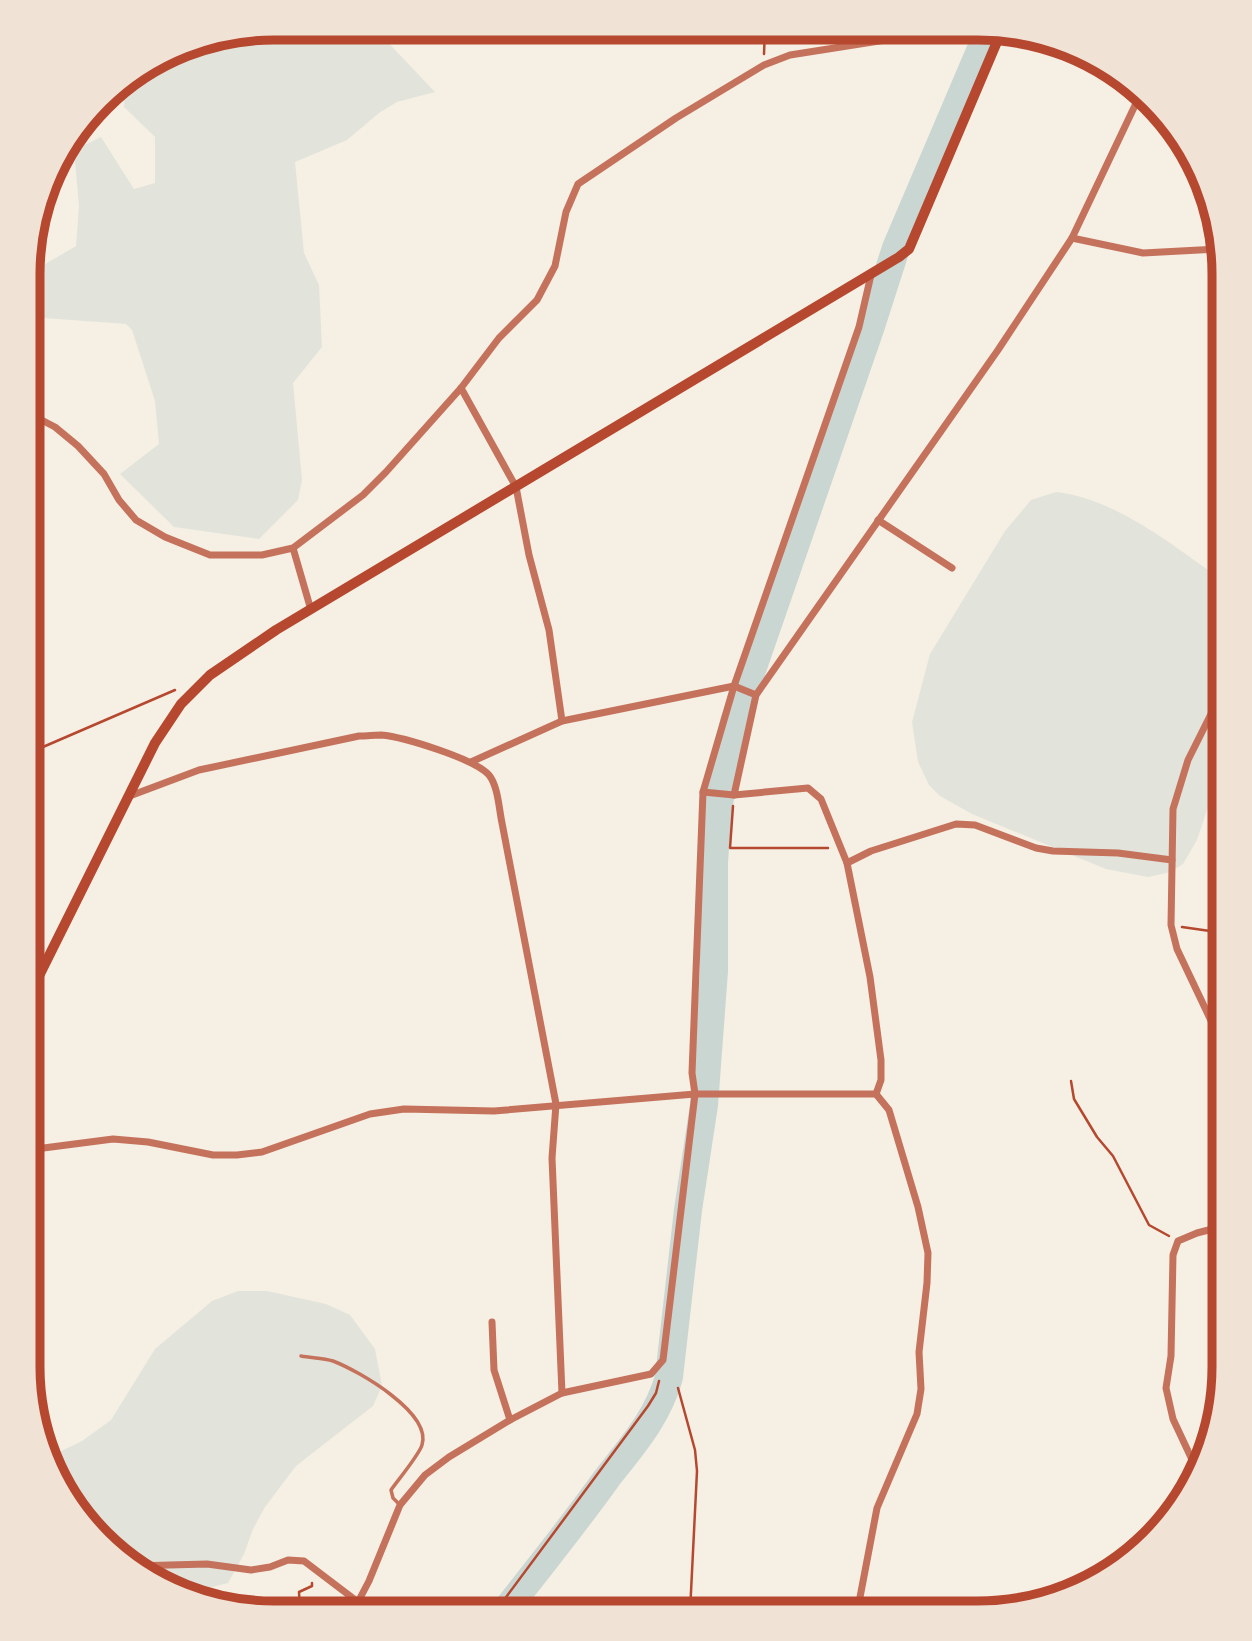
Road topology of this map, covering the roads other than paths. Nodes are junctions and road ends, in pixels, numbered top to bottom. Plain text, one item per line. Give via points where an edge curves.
1 (885, 40) edge
2 (997, 41) edge
3 (1136, 102) edge
4 (1072, 238) junction
5 (1210, 249) edge
6 (876, 272) junction
7 (461, 388) junction
8 (40, 420) edge
9 (516, 487) junction
10 (878, 520) junction
11 (293, 548) junction
12 (953, 568) dead end
13 (311, 610) junction
14 (737, 687) junction
15 (753, 694) junction
16 (1212, 713) edge
17 (562, 721) junction
18 (471, 762) junction
19 (703, 792) junction
20 (731, 794) junction
21 (127, 797) junction
22 (1172, 860) junction
23 (847, 863) junction
24 (40, 974) edge
25 (1211, 1021) edge
26 (695, 1094) junction
27 (876, 1094) junction
28 (556, 1104) junction
29 (40, 1148) edge
30 (1211, 1229) edge
31 (492, 1322) dead end
32 (301, 1356) dead end
33 (562, 1393) junction
34 (510, 1420) junction
35 (1192, 1460) edge
36 (400, 1505) junction
37 (152, 1565) edge
38 (357, 1601) edge
39 (359, 1601) edge
40 (859, 1601) edge

1 - 7 street via 790,55 764,65 578,184 566,212 555,266 537,300 499,338
2 - 6 main road via 909,249
3 - 4 street
4 - 5 street via 1143,253
4 - 10 street
6 - 9 main road
6 - 14 street
7 - 9 street
7 - 11 street via 363,495
8 - 11 street via 78,446 136,520 166,537 211,555 262,555
9 - 13 main road
9 - 17 street via 549,630
10 - 12 street
10 - 15 street
11 - 13 street
13 - 21 main road via 210,675 181,704
14 - 15 street
14 - 17 street
14 - 19 street
15 - 20 street
16 - 22 street via 1188,760 1173,809
17 - 18 street
18 - 21 street via 382,735 359,736 199,770
18 - 28 street via 489,775 493,784
19 - 20 street
19 - 26 street via 692,1073
20 - 23 street via 808,788 821,799
21 - 24 main road
22 - 23 street via 1053,851 975,825 956,824
22 - 25 street via 1171,925 1177,949
23 - 27 street via 875,1014 881,1080
26 - 27 street
26 - 28 street
26 - 33 street via 663,1360 651,1374
27 - 40 street via 889,1110 918,1207 928,1253 928,1283 916,1414 877,1508
28 - 29 street via 494,1111 404,1109 370,1114 262,1152 237,1155 113,1139
28 - 33 street via 552,1158
30 - 35 street via 1178,1241 1173,1255 1166,1388 1173,1419
31 - 34 street via 494,1370
32 - 36 lane via 331,1360 354,1370 415,1416 423,1432 422,1447 391,1490
33 - 34 street
34 - 36 street via 425,1475
36 - 39 street
37 - 38 street via 207,1564 251,1570 288,1560 303,1561

